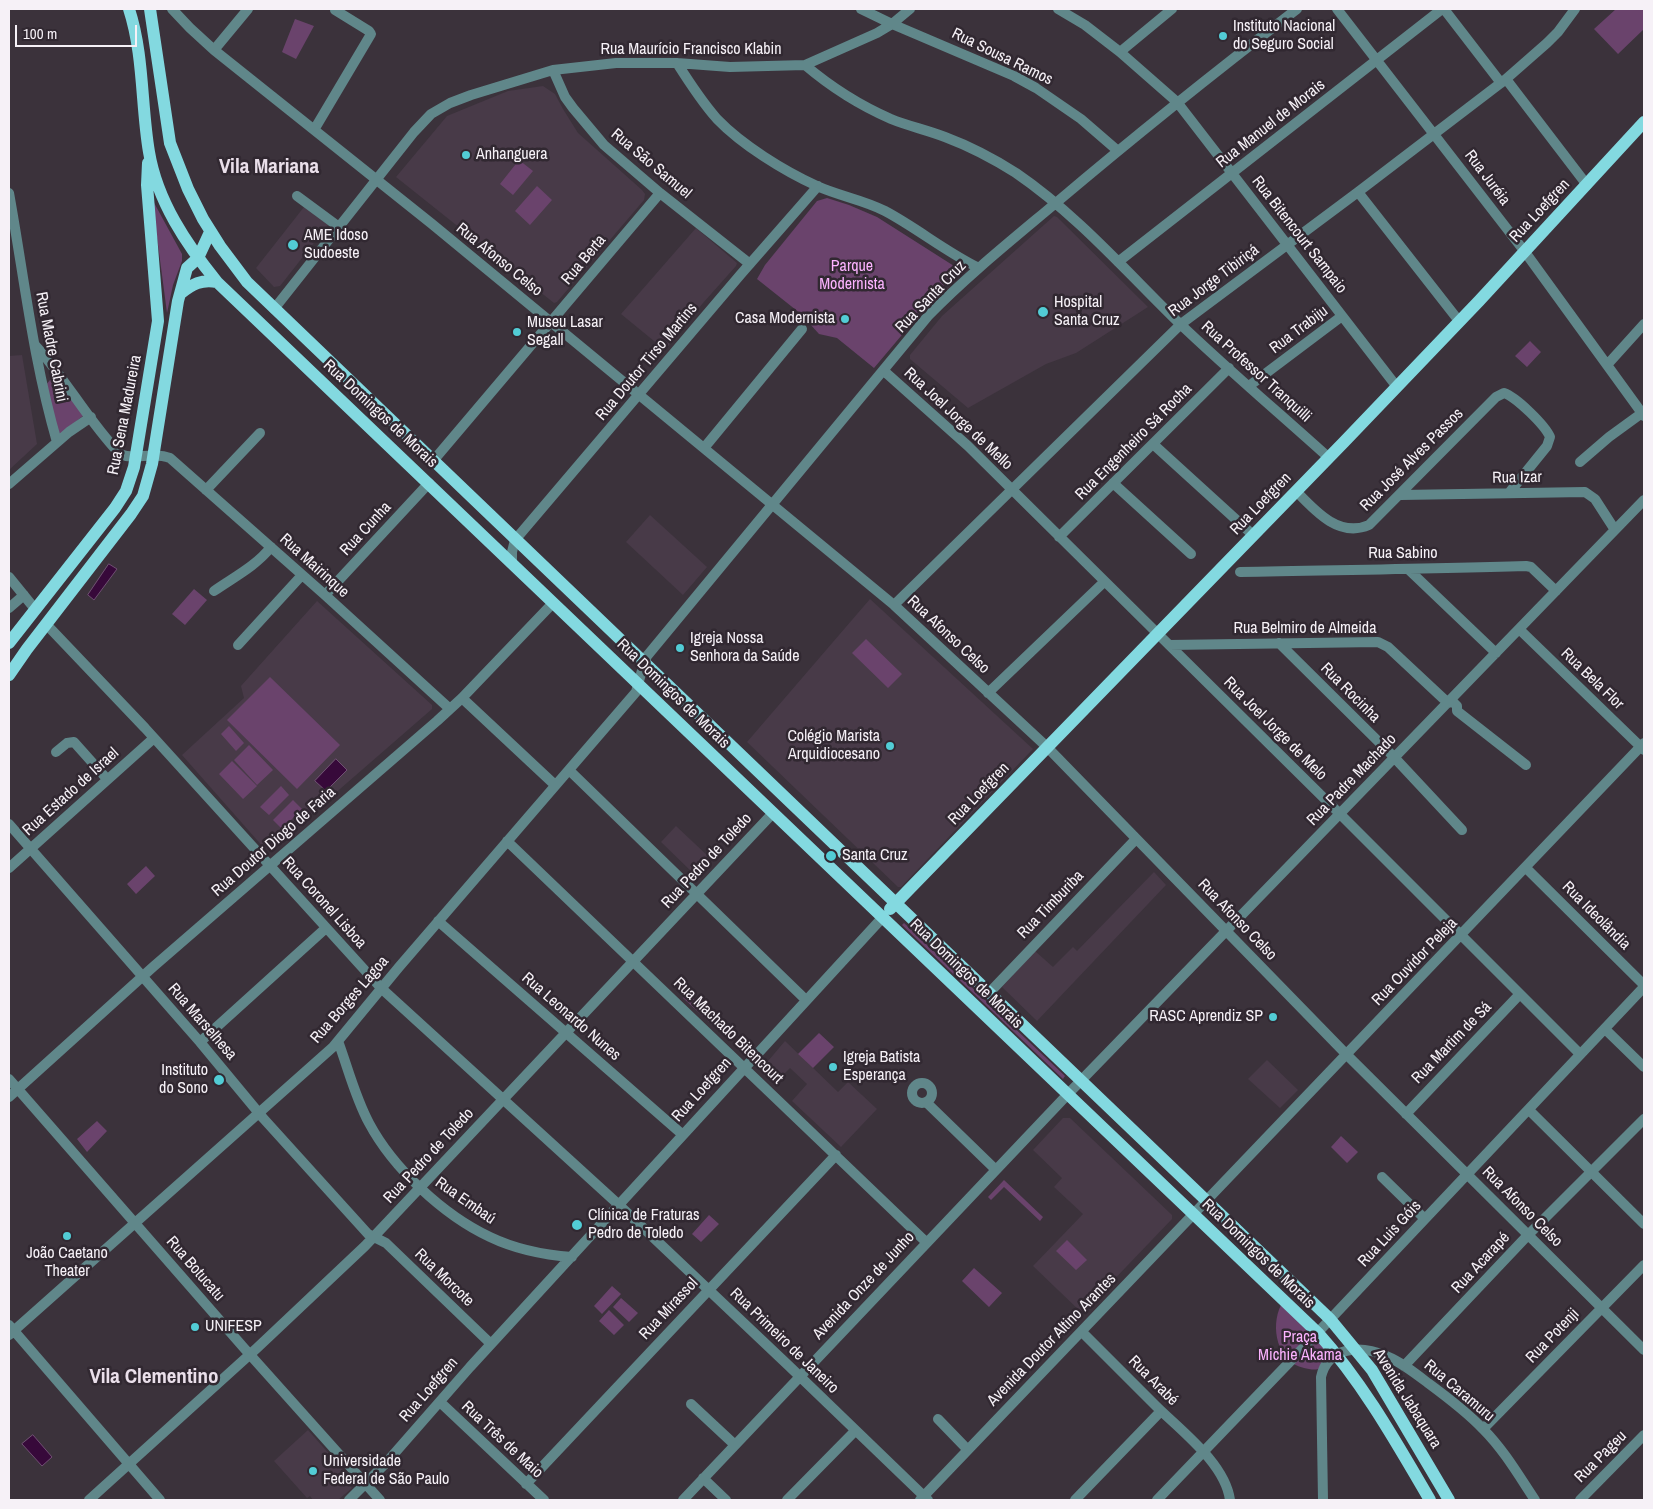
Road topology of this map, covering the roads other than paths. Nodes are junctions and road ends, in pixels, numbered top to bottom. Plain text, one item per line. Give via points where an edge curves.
1 (129, 9) edge
2 (150, 9) edge
3 (172, 9) edge
4 (248, 9) edge
5 (862, 9) edge
6 (910, 9) edge
7 (1058, 9) edge
8 (1172, 9) edge
9 (1297, 9) edge
10 (1336, 9) edge
11 (1443, 9) edge
12 (1575, 9) edge
13 (335, 10) edge
14 (892, 24) junction
15 (214, 50) junction
16 (1120, 52) junction
17 (1377, 61) junction
18 (677, 63) junction
19 (805, 65) junction
20 (553, 70) junction
21 (1504, 81) junction
22 (1177, 102) junction
23 (1644, 125) edge
24 (314, 130) junction
25 (1434, 134) junction
26 (1118, 151) junction
27 (149, 153) junction
28 (1232, 173) junction
29 (376, 180) junction
30 (1587, 185) junction
31 (818, 186) junction
32 (1358, 192) junction
33 (9, 193) edge
34 (660, 193) junction
35 (297, 196) dead end
36 (1056, 203) junction
37 (339, 227) junction
38 (210, 232) junction
39 (1288, 244) junction
40 (1525, 252) junction
41 (198, 258) junction
42 (1118, 262) junction
43 (750, 264) junction
44 (975, 272) junction
45 (218, 282) junction
46 (180, 294) junction
47 (245, 309) junction
48 (274, 309) junction
49 (1342, 316) junction
50 (1459, 321) junction
51 (551, 322) junction
52 (1181, 324) junction
53 (1644, 324) edge
54 (802, 329) dead end
55 (35, 345) junction
56 (1607, 365) junction
57 (1229, 368) junction
58 (884, 371) junction
59 (60, 374) junction
60 (42, 385) junction
61 (1249, 386) junction
62 (1397, 387) junction
63 (639, 394) junction
64 (1643, 415) edge
65 (90, 417) junction
66 (260, 433) dead end
67 (56, 442) junction
68 (1152, 444) junction
69 (704, 448) junction
70 (153, 454) junction
71 (135, 456) junction
72 (1329, 458) junction
73 (432, 461) junction
74 (1580, 462) dead end
75 (429, 483) junction
76 (1113, 483) junction
77 (9, 484) edge
78 (206, 490) junction
79 (1012, 490) junction
80 (1296, 491) junction
81 (1509, 493) junction
82 (1401, 495) junction
83 (1644, 500) edge
84 (774, 505) junction
85 (1615, 530) junction
86 (1059, 537) junction
87 (1250, 538) junction
88 (515, 540) junction
89 (271, 547) junction
90 (1191, 554) dead end
91 (512, 563) junction
92 (1409, 570) junction
93 (1240, 572) dead end
94 (302, 575) junction
95 (9, 578) edge
96 (1104, 582) junction
97 (214, 591) dead end
98 (1556, 591) junction
99 (325, 595) junction
100 (24, 596) junction
101 (553, 603) junction
102 (894, 605) junction
103 (9, 608) edge
104 (35, 609) junction
105 (46, 624) junction
106 (1519, 630) junction
107 (1158, 635) junction
108 (9, 643) edge
109 (1279, 643) junction
110 (238, 645) dead end
111 (1169, 645) junction
112 (1496, 654) junction
113 (644, 663) junction
114 (9, 675) edge
115 (640, 684) junction
116 (988, 693) junction
117 (462, 698) junction
118 (1449, 701) junction
119 (450, 709) junction
120 (154, 738) junction
121 (1643, 746) edge
122 (1047, 747) junction
123 (56, 752) dead end
124 (1394, 758) junction
125 (1526, 765) dead end
126 (568, 770) junction
127 (108, 779) junction
128 (555, 785) junction
129 (773, 813) junction
130 (1340, 814) junction
131 (9, 824) edge
132 (1462, 830) dead end
133 (1136, 839) junction
134 (507, 841) junction
135 (30, 848) junction
136 (269, 866) junction
137 (9, 868) edge
138 (1526, 868) junction
139 (697, 893) junction
140 (895, 904) junction
141 (883, 917) junction
142 (438, 921) junction
143 (326, 928) junction
144 (1227, 931) junction
145 (1462, 935) junction
146 (633, 960) junction
147 (143, 976) junction
148 (1644, 986) edge
149 (381, 988) junction
150 (988, 992) junction
151 (1520, 994) junction
152 (806, 1000) junction
153 (1605, 1029) junction
154 (566, 1032) junction
155 (338, 1041) junction
156 (200, 1042) junction
157 (1580, 1054) junction
158 (1347, 1055) junction
159 (1644, 1067) edge
160 (744, 1068) junction
161 (9, 1079) edge
162 (1081, 1080) junction
163 (18, 1089) junction
164 (1068, 1094) junction
165 (9, 1097) edge
166 (503, 1100) junction
167 (926, 1102) dead end
168 (1529, 1110) junction
169 (258, 1112) junction
170 (1406, 1114) junction
171 (1644, 1119) edge
172 (684, 1134) junction
173 (836, 1155) junction
174 (996, 1170) junction
175 (1592, 1172) junction
176 (1467, 1174) junction
177 (1382, 1177) dead end
178 (420, 1187) junction
179 (1206, 1201) junction
180 (619, 1205) junction
181 (1193, 1214) junction
182 (1424, 1219) junction
183 (135, 1222) junction
184 (1644, 1224) edge
185 (1528, 1235) junction
186 (374, 1237) junction
187 (926, 1242) junction
188 (572, 1257) junction
189 (1644, 1264) edge
190 (707, 1290) junction
191 (1602, 1307) junction
192 (1330, 1319) junction
193 (10, 1330) edge
194 (1082, 1332) junction
195 (1318, 1333) junction
196 (491, 1344) junction
197 (1356, 1349) junction
198 (1644, 1350) edge
199 (250, 1354) junction
200 (1336, 1354) junction
201 (1404, 1366) junction
202 (800, 1376) junction
203 (440, 1402) junction
204 (691, 1404) dead end
205 (1161, 1411) junction
206 (938, 1419) dead end
207 (1483, 1429) junction
208 (855, 1430) junction
209 (1644, 1435) edge
210 (735, 1445) junction
211 (968, 1450) junction
212 (1203, 1452) junction
213 (128, 1465) junction
214 (703, 1478) junction
215 (366, 1484) junction
216 (526, 1484) junction
217 (924, 1499) edge
218 (89, 1500) edge
219 (160, 1500) edge
220 (349, 1500) edge
221 (380, 1500) edge
222 (544, 1500) edge
223 (683, 1500) edge
224 (726, 1500) edge
225 (788, 1500) edge
226 (1075, 1500) edge
227 (1157, 1500) edge
228 (1230, 1500) edge
229 (1323, 1500) edge
230 (1430, 1500) edge
231 (1449, 1500) edge
232 (1535, 1500) edge
233 (1580, 1500) edge

1 - 27 main road, Rua Domingos de Morais via 141,75
2 - 38 main road, Rua Domingos de Morais via 170,143
3 - 15 street, Rua Afonso Celso
4 - 15 street
5 - 14 street, Rua Sousa Ramos
6 - 14 street, Rua Maurício Francisco Klabin
7 - 16 street, Rua Bitencourt Sampaio
8 - 16 street
9 - 22 street, Rua Santa Cruz
10 - 17 street, Rua Juréia
11 - 17 street, Rua Manuel de Morais
11 - 21 street
12 - 21 street, Rua Jorge Tibiriçá via 1558,32
13 - 24 street via 372,34
14 - 19 street, Rua Maurício Francisco Klabin
14 - 26 street, Rua Sousa Ramos via 1036,88 1081,119
15 - 24 street, Rua Afonso Celso
16 - 22 street, Rua Bitencourt Sampaio
17 - 25 street, Rua Juréia
17 - 28 street, Rua Manuel de Morais
18 - 19 street, Rua Maurício Francisco Klabin via 730,67
18 - 20 street, Rua Maurício Francisco Klabin via 616,63
18 - 31 street via 712,112 731,132 775,164
19 - 36 street, Rua Professor Tranquilli via 848,99 996,161
20 - 29 street, Rua Maurício Francisco Klabin via 471,95 436,111 425,119
20 - 34 street, Rua São Samuel via 565,97 594,134
21 - 25 street, Rua Jorge Tibiriçá
21 - 30 street
22 - 26 street, Rua Santa Cruz
22 - 28 street, Rua Bitencourt Sampaio
23 - 30 main road, Rua Loefgren
24 - 29 street, Rua Afonso Celso
25 - 32 street, Rua Jorge Tibiriçá
25 - 40 street, Rua Juréia
26 - 36 street, Rua Santa Cruz
27 - 41 main road, Rua Domingos de Morais via 166,204
27 - 71 main road, Rua Sena Madureira via 147,184 158,321
28 - 39 street, Rua Bitencourt Sampaio
28 - 42 street, Rua Manuel de Morais
29 - 37 street, Rua Maurício Francisco Klabin
29 - 51 street, Rua Afonso Celso
30 - 40 main road, Rua Loefgren
31 - 43 street, Rua Doutor Tirso Martins
31 - 44 street via 886,211
32 - 39 street, Rua Jorge Tibiriçá
32 - 50 street
33 - 55 street, Rua Madre Cabrini
34 - 43 street, Rua São Samuel
34 - 51 street, Rua Berta
35 - 37 street
36 - 42 street, Rua Professor Tranquilli
36 - 44 street, Rua Santa Cruz
37 - 48 street, Rua Maurício Francisco Klabin
38 - 41 main road, Rua Sena Madureira
38 - 48 main road, Rua Domingos de Morais via 247,282
39 - 49 street, Rua Bitencourt Sampaio
39 - 52 street, Rua Jorge Tibiriçá
40 - 50 main road, Rua Loefgren
40 - 56 street, Rua Juréia
41 - 45 main road, Rua Domingos de Morais
41 - 46 main road, Rua Sena Madureira via 187,268
42 - 52 street, Rua Professor Tranquilli
43 - 63 street, Rua Doutor Tirso Martins
44 - 58 street, Rua Santa Cruz via 928,316
45 - 46 main road via 195,283
45 - 47 main road, Rua Domingos de Morais
46 - 70 main road, Rua Sena Madureira
47 - 48 main road
47 - 75 main road, Rua Domingos de Morais
48 - 73 main road, Rua Domingos de Morais
49 - 61 street, Rua Trabiju
49 - 62 street, Rua Bitencourt Sampaio
50 - 62 main road, Rua Loefgren
51 - 63 street, Rua Afonso Celso
51 - 73 street, Rua Berta
52 - 57 street, Rua Professor Tranquilli
52 - 79 street, Rua Jorge Tibiriçá
53 - 56 street
54 - 69 street
55 - 59 street
55 - 60 street, Rua Madre Cabrini
56 - 64 street, Rua Juréia
57 - 61 street, Rua Professor Tranquilli
57 - 68 street, Rua Engenheiro Sá Rocha
58 - 79 street, Rua Joel Jorge de Mello
58 - 84 street, Rua Santa Cruz
59 - 60 street via 48,377
59 - 65 street
60 - 67 street, Rua Madre Cabrini
61 - 72 street, Rua Professor Tranquilli
62 - 72 main road, Rua Loefgren
63 - 69 street, Rua Afonso Celso
63 - 88 street, Rua Doutor Tirso Martins
64 - 74 street via 1609,437
65 - 67 street
65 - 71 street via 120,454
66 - 78 street
67 - 77 street
68 - 76 street, Rua Engenheiro Sá Rocha
68 - 87 street
69 - 84 street, Rua Afonso Celso
70 - 71 street
70 - 78 street, Rua Mairinque via 170,458
70 - 105 main road, Rua Sena Madureira via 143,496 137,506
71 - 104 main road, Rua Sena Madureira via 123,497
72 - 80 main road, Rua Loefgren
73 - 88 main road, Rua Domingos de Morais
75 - 91 main road, Rua Domingos de Morais
75 - 99 street, Rua Cunha
76 - 86 street, Rua Engenheiro Sá Rocha
76 - 90 street
78 - 89 street, Rua Mairinque
79 - 86 street, Rua Joel Jorge de Melo
79 - 102 street, Rua Jorge Tibiriçá
80 - 82 street, Rua José Alves Passos via 1324,518 1353,530 1369,525
80 - 87 main road, Rua Loefgren
81 - 82 street, Rua Izar
81 - 82 street, Rua José Alves Passos via 1547,446 1550,437 1547,430 1504,393 1496,397
81 - 85 street, Rua Izar via 1585,492 1595,499
83 - 85 street, Rua Padre Machado
84 - 102 street, Rua Afonso Celso
84 - 113 street, Rua Santa Cruz
85 - 98 street, Rua Padre Machado
86 - 96 street, Rua Joel Jorge de Melo
87 - 107 main road, Rua Loefgren
88 - 91 street
88 - 113 main road, Rua Domingos de Morais
89 - 94 street, Rua Mairinque
89 - 97 street via 255,565
91 - 101 main road, Rua Domingos de Morais
92 - 93 street, Rua Sabino
92 - 98 street, Rua Sabino via 1531,567
92 - 112 street
94 - 99 street, Rua Mairinque
94 - 110 street
95 - 100 street
96 - 107 street, Rua Joel Jorge de Melo
96 - 116 street
98 - 106 street, Rua Padre Machado
99 - 119 street, Rua Mairinque
100 - 103 street
100 - 104 street
101 - 115 main road, Rua Domingos de Morais
101 - 117 street, Rua Doutor Diogo de Faria
102 - 116 street, Rua Afonso Celso
104 - 108 main road, Rua Sena Madureira
105 - 114 main road, Rua Sena Madureira
105 - 120 street, Rua Coronel Lisboa
106 - 112 street, Rua Padre Machado
106 - 121 street, Rua Bela Flor
107 - 111 street, Rua Joel Jorge de Melo
107 - 122 main road, Rua Loefgren
109 - 111 street, Rua Belmiro de Almeida
109 - 118 street, Rua Belmiro de Almeida via 1382,643
109 - 124 street, Rua Rocinha
111 - 130 street, Rua Joel Jorge de Melo
112 - 118 street, Rua Padre Machado
113 - 115 street, Rua Borges Lagoa
113 - 140 main road, Rua Domingos de Morais
115 - 126 street, Rua Borges Lagoa
115 - 129 main road, Rua Domingos de Morais
116 - 122 street, Rua Afonso Celso
117 - 119 street, Rua Doutor Diogo de Faria
117 - 128 street
118 - 124 street, Rua Padre Machado
118 - 125 street, Rua Belmiro de Almeida via 1457,706 1457,711
119 - 136 street, Rua Doutor Diogo de Faria
120 - 127 street, Rua Estado de Israel
120 - 136 street, Rua Coronel Lisboa
121 - 138 street, Rua Ouvidor Peleja
122 - 133 street, Rua Afonso Celso
122 - 140 main road, Rua Loefgren
123 - 127 street via 67,743 74,742
124 - 130 street, Rua Padre Machado
124 - 132 street, Rua Rocinha
126 - 128 street, Rua Borges Lagoa
126 - 139 street
127 - 135 street, Rua Estado de Israel
128 - 134 street, Rua Borges Lagoa
129 - 139 street, Rua Pedro de Toledo
129 - 141 main road, Rua Domingos de Morais
130 - 144 street, Rua Padre Machado
130 - 145 street, Rua Joel Jorge de Melo
131 - 135 street, Rua Marselhesa
133 - 144 street, Rua Afonso Celso
133 - 150 street, Rua Timburiba
134 - 142 street, Rua Borges Lagoa
134 - 146 street, Rua Machado Bitencourt
135 - 137 street, Rua Estado de Israel
135 - 147 street, Rua Marselhesa
136 - 143 street, Rua Coronel Lisboa
136 - 147 street, Rua Doutor Diogo de Faria
138 - 145 street, Rua Ouvidor Peleja
138 - 148 street, Rua Ideolândia
139 - 146 street, Rua Pedro de Toledo
139 - 152 street
140 - 141 main road, Rua Loefgren
140 - 150 main road, Rua Domingos de Morais
141 - 152 street, Rua Loefgren
141 - 164 main road, Rua Domingos de Morais
142 - 149 street, Rua Borges Lagoa
142 - 154 street, Rua Leonardo Nunes
143 - 149 street, Rua Coronel Lisboa
143 - 156 street
144 - 158 street, Rua Afonso Celso
144 - 162 street, Rua Padre Machado
145 - 151 street, Rua Joel Jorge de Melo
145 - 158 street, Rua Ouvidor Peleja
146 - 154 street, Rua Pedro de Toledo
146 - 160 street, Rua Machado Bitencourt
147 - 156 street, Rua Marselhesa
147 - 163 street, Rua Doutor Diogo de Faria
148 - 153 street, Rua Luis Góis
149 - 155 street, Rua Borges Lagoa
149 - 166 street, Rua Coronel Lisboa
150 - 162 main road, Rua Domingos de Morais
151 - 157 street, Rua Joel Jorge de Melo
151 - 170 street, Rua Martim de Sá
152 - 160 street, Rua Loefgren
153 - 157 street, Rua Luis Góis
153 - 159 street
154 - 166 street, Rua Pedro de Toledo
154 - 172 street, Rua Leonardo Nunes
155 - 169 street, Rua Borges Lagoa
155 - 178 street, Rua Embaú via 375,1134 390,1156
156 - 169 street, Rua Marselhesa
157 - 168 street, Rua Luis Góis
158 - 170 street, Rua Afonso Celso
158 - 179 street, Rua Ouvidor Peleja
160 - 172 street, Rua Loefgren
160 - 173 street, Rua Machado Bitencourt
161 - 163 street, Rua Botucatu
162 - 164 street, Rua Padre Machado
162 - 179 main road, Rua Domingos de Morais
163 - 165 street, Rua Doutor Diogo de Faria
163 - 183 street, Rua Botucatu
164 - 174 street, Avenida Onze de Junho
164 - 181 main road, Rua Domingos de Morais
166 - 178 street, Rua Pedro de Toledo
166 - 180 street, Rua Coronel Lisboa
167 - 174 street
168 - 175 street
168 - 176 street, Rua Luis Góis
169 - 183 street, Rua Borges Lagoa
169 - 186 street, Rua Marselhesa
170 - 176 street, Rua Afonso Celso
171 - 175 street, Rua Acarapé
172 - 180 street, Rua Loefgren
173 - 187 street, Rua Machado Bitencourt
173 - 190 street, Rua Mirassol
174 - 187 street, Avenida Onze de Junho
175 - 184 street
175 - 185 street, Rua Acarapé
176 - 182 street, Rua Luis Góis
176 - 185 street, Rua Afonso Celso
177 - 182 street
178 - 186 street, Rua Pedro de Toledo
178 - 188 street, Rua Embaú via 465,1223 490,1238 538,1252
179 - 181 street, Avenida Doutor Altino Arantes
179 - 192 main road, Rua Domingos de Morais
180 - 188 street, Rua Loefgren
180 - 190 street, Rua Primeiro de Janeiro
181 - 194 street, Avenida Doutor Altino Arantes
181 - 195 main road, Rua Domingos de Morais
182 - 192 street, Rua Luis Góis
183 - 193 street, Rua Borges Lagoa
183 - 199 street, Rua Botucatu
185 - 191 street, Rua Afonso Celso
185 - 201 street, Rua Acarapé
186 - 196 street, Rua Morcote via 386,1243
186 - 199 street, Rua Pedro de Toledo
187 - 202 street, Avenida Onze de Junho
188 - 196 street, Rua Loefgren
189 - 191 street, Rua Potenji
190 - 202 street, Rua Primeiro de Janeiro
190 - 216 street, Rua Mirassol
191 - 198 street, Rua Afonso Celso
191 - 207 street, Rua Potenji
192 - 195 street, Rua Luis Góis
192 - 197 main road, Avenida Jabaquara
193 - 213 street
194 - 205 street, Rua Arabé
194 - 211 street, Avenida Doutor Altino Arantes
195 - 200 main road, Avenida Jabaquara
195 - 212 street, Rua Luis Góis
196 - 203 street, Rua Loefgren
197 - 200 street, Rua Caramuru
197 - 201 street, Rua Caramuru via 1378,1353
197 - 231 main road, Avenida Jabaquara via 1372,1370
199 - 213 street, Rua Pedro de Toledo
199 - 215 street, Rua Botucatu
200 - 229 street via 1328,1361 1321,1377
200 - 230 main road, Avenida Jabaquara via 1357,1380
201 - 207 street, Rua Caramuru
202 - 208 street, Rua Primeiro de Janeiro
202 - 210 street, Avenida Onze de Junho
203 - 215 street, Rua Loefgren
203 - 216 street, Rua Três de Maio
204 - 210 street
205 - 212 street, Rua Arabé
205 - 226 street
206 - 211 street
207 - 232 street, Rua Caramuru
208 - 217 street, Rua Primeiro de Janeiro
208 - 225 street
209 - 233 street, Rua Pageu
210 - 214 street, Avenida Onze de Junho
211 - 217 street, Avenida Doutor Altino Arantes
212 - 227 street, Rua Luis Góis
212 - 228 street, Rua Arabé via 1222,1477
213 - 218 street, Rua Pedro de Toledo
213 - 219 street
214 - 223 street, Avenida Onze de Junho
214 - 224 street
215 - 220 street, Rua Loefgren
215 - 221 street, Rua Botucatu
216 - 222 street, Rua Três de Maio

